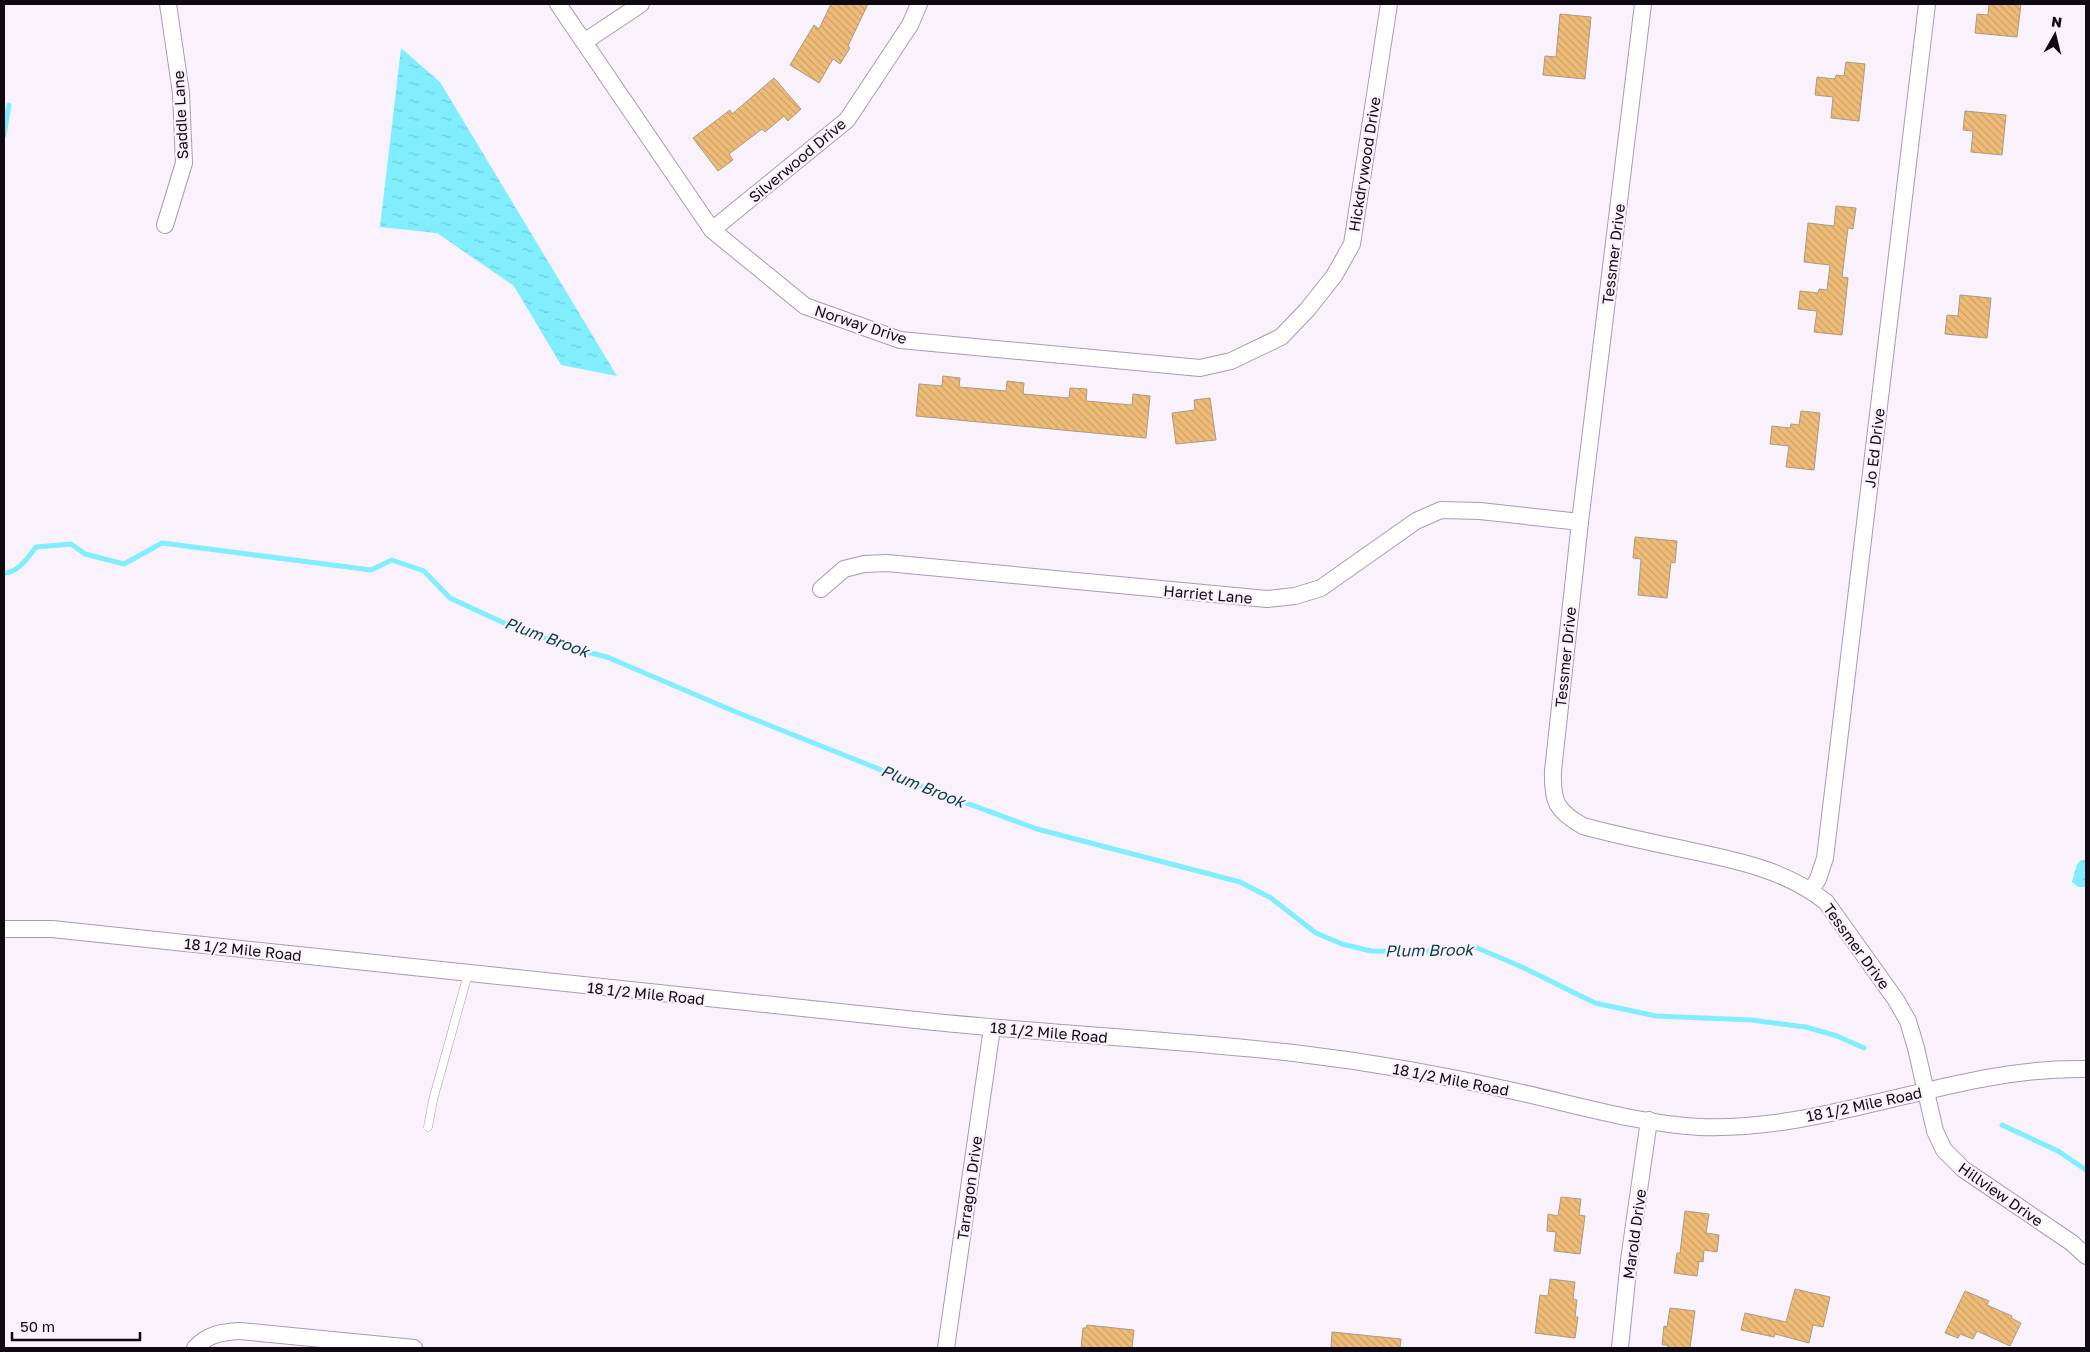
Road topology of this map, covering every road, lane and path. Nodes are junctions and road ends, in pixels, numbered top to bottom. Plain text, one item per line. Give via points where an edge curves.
1 (168, 4) edge
2 (558, 4) edge
3 (641, 4) edge
4 (918, 4) edge
5 (1389, 4) edge
6 (1643, 4) edge
7 (1927, 4) edge
8 (584, 42) junction
9 (166, 225) dead end
10 (712, 230) junction
11 (1307, 310) joint
12 (1580, 522) junction
13 (821, 589) dead end
14 (1811, 890) junction
15 (4, 929) edge
16 (468, 974) junction
17 (992, 1028) junction
18 (2086, 1069) edge
19 (1926, 1091) junction
20 (1649, 1120) junction
21 (428, 1127) dead end
22 (2086, 1256) edge
23 (195, 1348) edge
24 (414, 1348) edge
25 (946, 1348) edge
26 (1620, 1348) edge

1 - 9 street, Saddle Lane via 181,93 184,162
2 - 8 street, Norway Drive
3 - 8 street
4 - 10 street, Silverwood Drive via 910,25 848,120
5 - 11 street, Hickdrywood Drive via 1352,244 1334,276
6 - 12 street, Tessmer Drive
7 - 14 street, Jo Ed Drive via 1825,858
8 - 10 street, Norway Drive
10 - 11 street, Norway Drive via 805,306 900,340 1200,368 1232,361 1281,337
12 - 13 street, Harriet Lane via 1480,510 1441,510 1416,521 1321,588 1295,596 1267,599 887,563 864,564 844,570
12 - 14 street, Tessmer Drive via 1553,771 1552,790 1557,806 1568,818 1583,826 1751,864
14 - 19 street, Tessmer Drive via 1826,902 1896,1000 1913,1036
15 - 16 street, 18 1/2 Mile Road via 52,929
16 - 17 street, 18 1/2 Mile Road
16 - 21 lane
17 - 20 street, 18 1/2 Mile Road via 1296,1054 1457,1079
17 - 25 street, Tarragon Drive
18 - 19 street, 18 1/2 Mile Road via 2030,1071
19 - 20 street, 18 1/2 Mile Road via 1760,1125 1697,1126
19 - 22 street, Hillview Drive via 1935,1131 1951,1158
20 - 26 street, Marold Drive
23 - 24 street via 210,1336 240,1331

